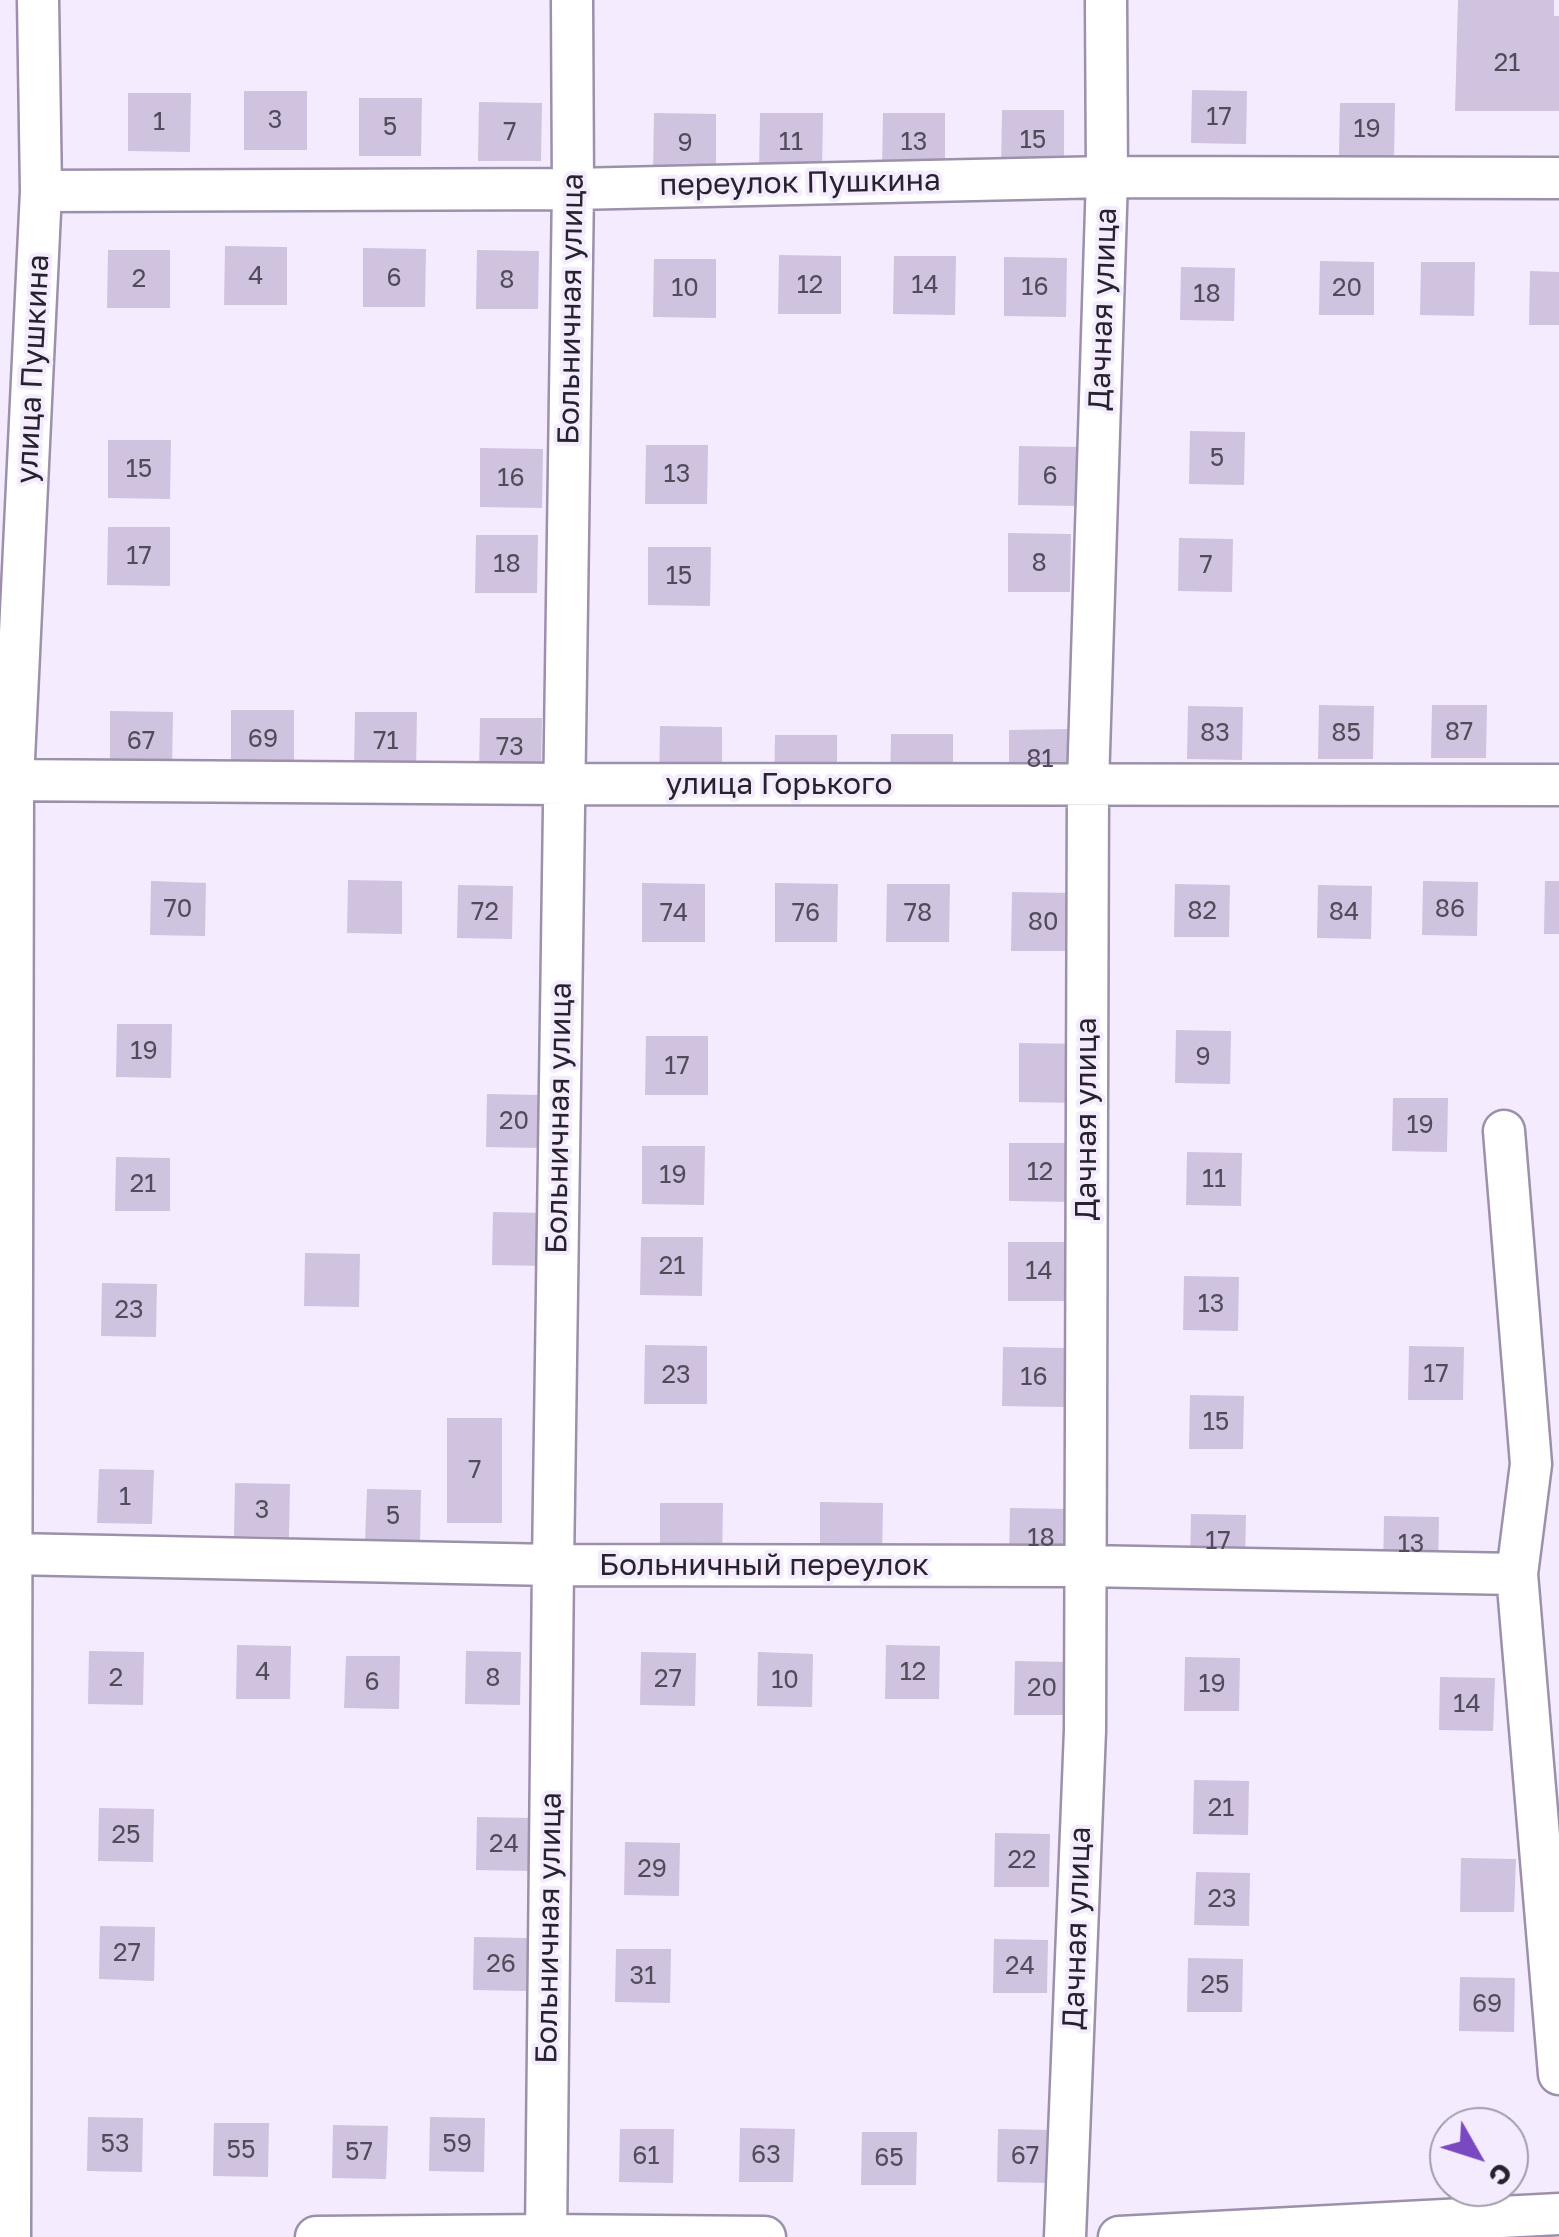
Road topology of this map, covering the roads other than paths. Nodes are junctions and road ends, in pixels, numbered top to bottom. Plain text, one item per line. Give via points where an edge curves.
1 (38, 0) edge
2 (572, 0) edge
3 (1106, 0) edge
4 (1107, 176) junction
5 (1559, 178) edge
6 (573, 188) junction
7 (41, 191) junction
8 (6, 780) edge
9 (564, 784) junction
10 (1088, 784) junction
11 (1559, 785) edge
12 (1504, 1131) dead end
13 (1545, 1461) edge
14 (11, 1554) junction
15 (553, 1565) junction
16 (1084, 1566) junction
17 (1517, 1574) junction
18 (1559, 2074) edge
19 (1559, 2214) edge
20 (546, 2236) edge
21 (10, 2237) edge
22 (316, 2237) edge
23 (765, 2237) edge
24 (1065, 2237) edge
25 (1120, 2237) edge

1 - 7 street, улица Пушкина
2 - 6 street, Больничная улица
3 - 4 street, Дачная улица
4 - 5 street, переулок Пушкина
4 - 6 street, переулок Пушкина
4 - 10 street, Дачная улица
6 - 7 street, переулок Пушкина
6 - 9 street, Больничная улица
7 - 8 street, улица Пушкина
8 - 9 street, улица Горького
8 - 14 street, улица Пушкина
9 - 10 street, улица Горького
9 - 15 street, Больничная улица
10 - 11 street, улица Горького
10 - 16 street, Дачная улица
12 - 13 street
13 - 17 street
14 - 15 street, Больничный переулок
14 - 21 street, улица Пушкина
15 - 16 street, Больничный переулок
15 - 20 street, Больничная улица
16 - 17 street, Больничный переулок
16 - 24 street, Дачная улица via 1085,1730
17 - 18 street
19 - 25 street
20 - 22 street
20 - 23 street

